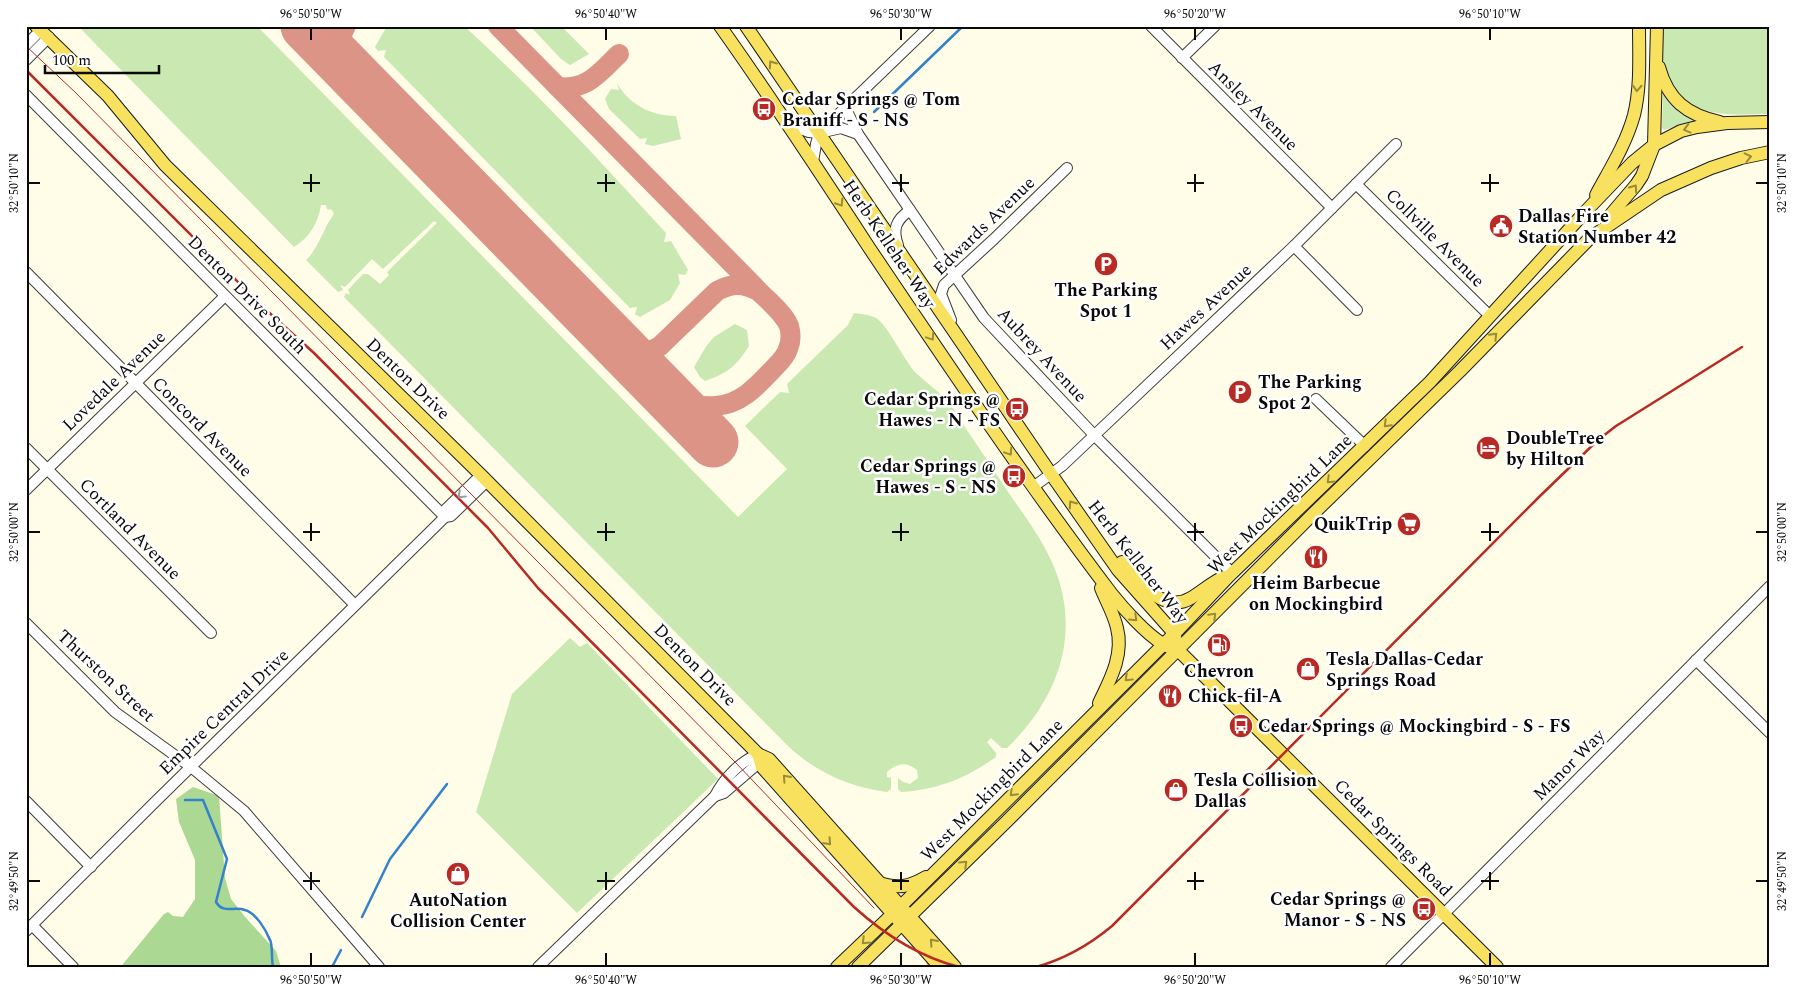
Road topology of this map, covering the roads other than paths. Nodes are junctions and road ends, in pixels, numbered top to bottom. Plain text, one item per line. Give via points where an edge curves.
1 (720, 26) edge
2 (746, 26) edge
3 (930, 26) edge
4 (1152, 26) edge
5 (1215, 26) edge
6 (1639, 26) edge
7 (1657, 26) edge
8 (42, 31) edge
9 (26, 45) edge
10 (1656, 56) junction
11 (1182, 58) junction
12 (26, 60) edge
13 (26, 95) edge
14 (846, 108) junction
15 (783, 117) junction
16 (1770, 122) edge
17 (1727, 123) junction
18 (820, 133) junction
19 (858, 134) junction
20 (1396, 144) dead end
21 (1654, 145) junction
22 (1770, 152) edge
23 (813, 162) junction
24 (1068, 168) dead end
25 (1356, 184) junction
26 (1332, 208) junction
27 (910, 210) junction
28 (1585, 212) junction
29 (1590, 238) junction
30 (1294, 246) junction
31 (1550, 251) junction
32 (904, 260) junction
33 (1563, 265) junction
34 (26, 272) edge
35 (955, 276) junction
36 (225, 296) junction
37 (1357, 310) dead end
38 (1490, 316) junction
39 (960, 341) junction
40 (1450, 360) junction
41 (1460, 371) junction
42 (136, 383) junction
43 (1316, 399) dead end
44 (1094, 435) junction
45 (26, 448) edge
46 (1370, 450) junction
47 (47, 470) junction
48 (1051, 474) junction
49 (484, 478) junction
50 (1033, 487) junction
51 (26, 490) edge
52 (1308, 510) junction
53 (445, 517) junction
54 (1100, 544) junction
55 (1091, 567) junction
56 (1231, 574) junction
57 (1770, 586) edge
58 (355, 605) junction
59 (26, 623) edge
60 (211, 633) dead end
61 (1174, 633) junction
62 (1163, 644) junction
63 (1178, 650) junction
64 (1696, 660) junction
65 (1095, 711) junction
66 (1770, 733) edge
67 (758, 754) junction
68 (191, 767) junction
69 (26, 801) edge
70 (996, 811) junction
71 (1006, 822) junction
72 (91, 867) junction
73 (936, 870) junction
74 (879, 883) junction
75 (896, 910) junction
76 (1444, 914) junction
77 (906, 920) junction
78 (29, 928) edge
79 (73, 967) edge
80 (379, 967) edge
81 (538, 967) edge
82 (837, 967) edge
83 (858, 967) edge
84 (940, 967) edge
85 (956, 967) edge
86 (1391, 967) edge
87 (1498, 967) edge

1 - 15 main road, Herb Kelleher Way
18 -> 2 main road, Herb Kelleher Way
3 - 14 street
4 - 11 street, Ansley Avenue
5 - 11 street
6 -> 28 main road via 1638,93 1634,113 1620,151
7 - 10 main road
8 - 9 street
8 - 12 street
8 - 49 main road, Denton Drive via 108,96 165,165
10 - 17 main road via 1663,80 1676,101 1694,114
10 - 21 main road
11 - 26 street, Ansley Avenue
13 - 36 street, Denton Drive South
14 - 18 street
14 - 19 street, Aubrey Avenue
15 - 18 street via 798,128
15 - 23 main road, Herb Kelleher Way
16 - 17 main road, West Mockingbird Lane
17 -> 21 main road, West Mockingbird Lane via 1681,130
18 - 19 street via 842,128
18 - 23 street
18 - 32 main road, Herb Kelleher Way
19 - 27 street, Aubrey Avenue
20 - 25 street, Hawes Avenue
21 - 28 main road, West Mockingbird Lane
29 -> 21 main road via 1629,196 1642,176
29 -> 22 main road, West Mockingbird Lane via 1661,190 1711,168
23 -> 50 main road, Herb Kelleher Way
24 - 35 street, Edwards Avenue
25 - 26 street, Hawes Avenue
25 - 38 street, Collville Avenue
26 - 30 street, Hawes Avenue
27 - 32 street via 895,226 894,236
27 - 35 street, Aubrey Avenue
28 - 31 main road, West Mockingbird Lane
29 - 33 main road, West Mockingbird Lane
30 - 37 street
30 - 44 street, Hawes Avenue
31 - 33 main road
31 - 38 main road, West Mockingbird Lane
32 - 39 main road, Herb Kelleher Way
41 -> 33 main road, West Mockingbird Lane
34 - 42 street, Concord Avenue
35 - 39 street, Edwards Avenue via 944,284 941,294
35 - 44 street, Aubrey Avenue via 984,318
36 - 42 street, Lovedale Avenue
36 - 53 street, Denton Drive South
38 - 40 main road, West Mockingbird Lane
39 - 48 main road, Herb Kelleher Way
40 - 41 main road
40 -> 46 main road, West Mockingbird Lane
41 - 46 main road, West Mockingbird Lane
42 - 47 street, Lovedale Avenue
42 - 58 street, Concord Avenue
43 - 46 street
44 - 48 street, Hawes Avenue
44 - 56 street, Aubrey Avenue
45 - 47 street, Cortland Avenue
46 - 52 main road, West Mockingbird Lane
47 - 51 street, Lovedale Avenue
47 - 60 street, Cortland Avenue
48 - 50 street, Hawes Avenue
54 -> 48 main road, Herb Kelleher Way
49 - 53 street, Empire Central Drive via 451,516
49 - 67 main road, Denton Drive
50 - 55 main road, Herb Kelleher Way
52 - 56 main road, West Mockingbird Lane
63 -> 52 main road, West Mockingbird Lane
53 - 58 street, Empire Central Drive
54 - 56 main road via 1155,597 1164,600 1179,602 1190,599
54 - 61 main road, Herb Kelleher Way via 1132,588
55 -> 62 main road, Herb Kelleher Way via 1122,607
55 - 65 main road via 1117,626 1119,641 1116,667
56 - 61 main road, West Mockingbird Lane
57 - 64 street, Manor Way
58 - 68 street, Empire Central Drive
59 - 68 street, Thurston Street via 116,712
61 - 62 main road, West Mockingbird Lane
61 - 63 main road, Herb Kelleher Way
62 - 63 main road, Herb Kelleher Way
62 -> 65 main road, West Mockingbird Lane
63 - 71 main road, West Mockingbird Lane
63 - 76 main road, Cedar Springs Road
64 - 66 street
64 - 76 street, Manor Way
65 -> 70 main road, West Mockingbird Lane
74 -> 67 main road, Denton Drive via 769,759
67 -> 75 main road, Denton Drive via 762,767
67 - 81 street via 745,760 719,787 715,796
68 - 72 street, Empire Central Drive
68 - 80 street, Thurston Street via 244,811
69 - 72 street
70 - 71 main road
70 - 73 main road, West Mockingbird Lane
77 -> 71 main road, West Mockingbird Lane
72 - 78 street, Empire Central Drive
73 - 74 main road via 901,887
73 - 75 main road, West Mockingbird Lane
74 - 75 main road, Denton Drive
75 - 77 main road, Denton Drive
75 -> 82 main road, West Mockingbird Lane
76 - 86 street, Manor Way
76 - 87 main road, Cedar Springs Road
77 - 83 main road, West Mockingbird Lane
77 - 84 main road, Denton Drive
85 -> 77 main road, Denton Drive
78 - 79 street

